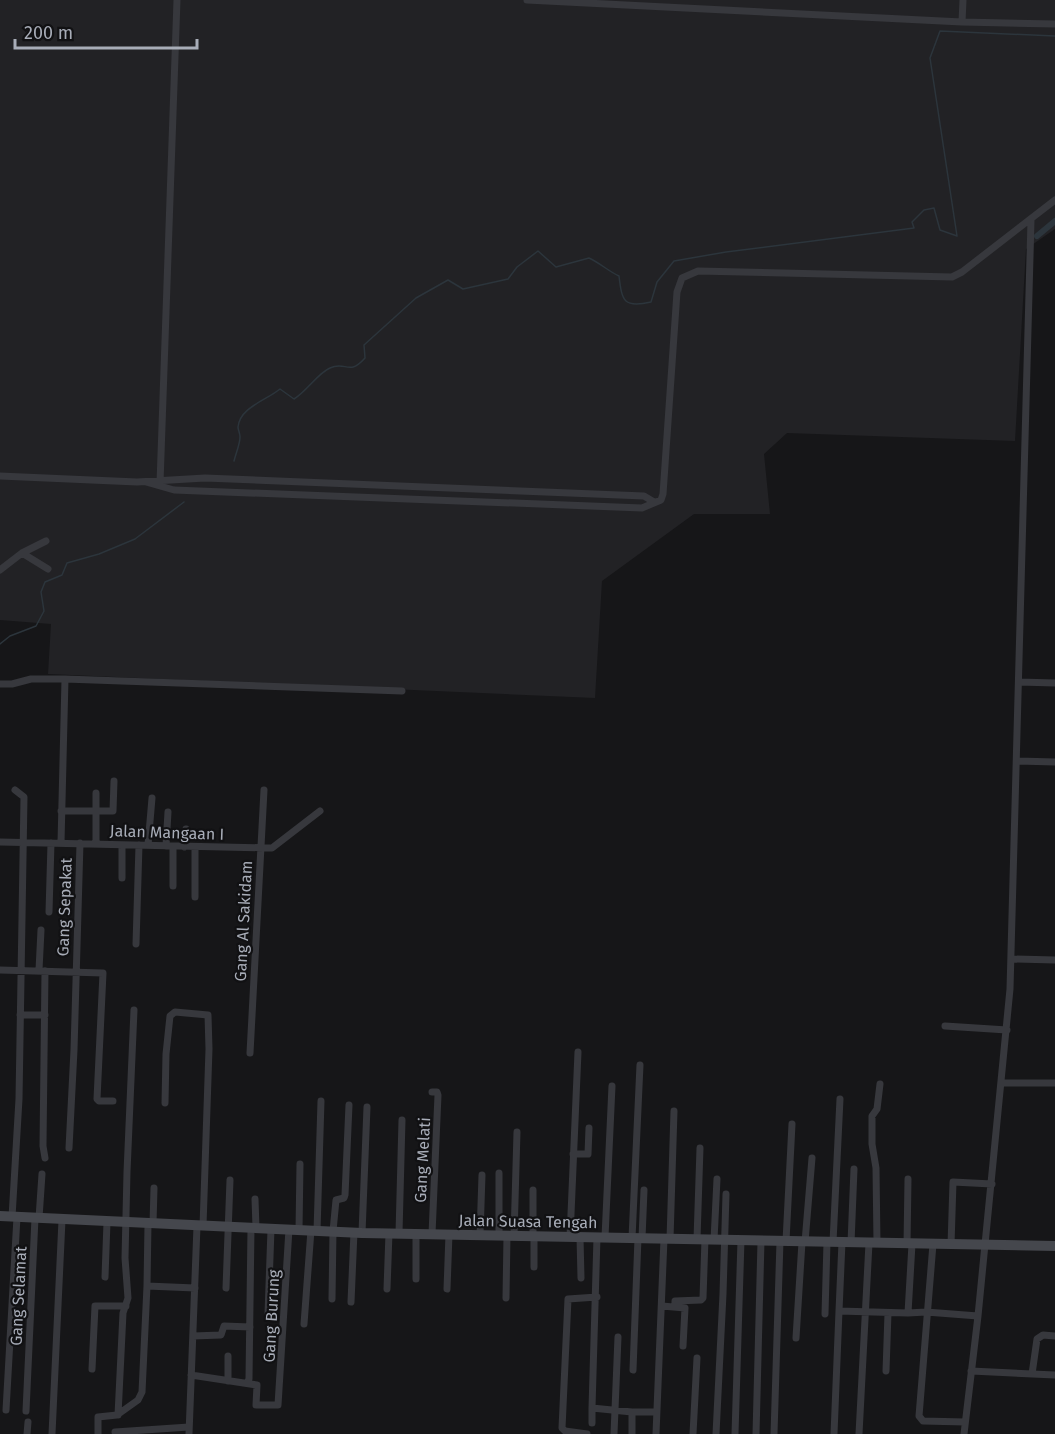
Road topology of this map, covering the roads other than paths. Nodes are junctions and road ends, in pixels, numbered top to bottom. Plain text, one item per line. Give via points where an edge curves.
1 (177, 0) edge
2 (527, 0) edge
3 (963, 0) edge
4 (612, 1) edge
5 (962, 22) junction
6 (1055, 24) edge
7 (1055, 200) edge
8 (1031, 220) junction
9 (0, 476) edge
10 (160, 483) junction
11 (654, 502) junction
12 (46, 541) dead end
13 (22, 553) junction
14 (48, 569) dead end
15 (0, 570) edge
16 (66, 680) junction
17 (1019, 682) junction
18 (1055, 683) edge
19 (0, 684) edge
20 (402, 692) dead end
21 (1018, 761) junction
22 (1055, 762) edge
23 (114, 781) dead end
24 (15, 790) dead end
25 (264, 790) dead end
26 (96, 793) dead end
27 (152, 798) dead end
28 (96, 810) junction
29 (61, 811) junction
30 (320, 811) dead end
31 (168, 812) dead end
32 (186, 829) dead end
33 (0, 842) edge
34 (24, 842) junction
35 (51, 843) junction
36 (61, 843) junction
37 (80, 843) junction
38 (96, 843) junction
39 (122, 845) junction
40 (139, 845) junction
41 (148, 845) junction
42 (170, 846) junction
43 (184, 847) junction
44 (195, 848) junction
45 (260, 848) junction
46 (122, 878) dead end
47 (173, 886) dead end
48 (195, 897) dead end
49 (49, 912) dead end
50 (41, 930) dead end
51 (136, 944) dead end
52 (1011, 959) junction
53 (1055, 960) edge
54 (0, 970) edge
55 (21, 970) junction
56 (42, 971) junction
57 (75, 972) junction
58 (134, 1010) dead end
59 (20, 1015) junction
60 (45, 1015) junction
61 (945, 1026) dead end
62 (1007, 1029) junction
63 (578, 1052) dead end
64 (250, 1053) dead end
65 (640, 1065) dead end
66 (1002, 1083) junction
67 (1055, 1083) edge
68 (880, 1084) dead end
69 (612, 1086) dead end
70 (432, 1092) dead end
71 (840, 1099) dead end
72 (113, 1101) dead end
73 (321, 1101) dead end
74 (165, 1103) dead end
75 (349, 1105) dead end
76 (367, 1107) dead end
77 (674, 1112) dead end
78 (402, 1120) dead end
79 (792, 1124) dead end
80 (589, 1128) dead end
81 (518, 1132) dead end
82 (69, 1148) dead end
83 (700, 1148) dead end
84 (573, 1154) junction
85 (45, 1158) dead end
86 (812, 1158) dead end
87 (300, 1164) dead end
88 (854, 1169) dead end
89 (498, 1173) dead end
90 (42, 1174) dead end
91 (482, 1175) dead end
92 (717, 1179) dead end
93 (908, 1179) dead end
94 (230, 1180) dead end
95 (989, 1184) junction
96 (154, 1188) dead end
97 (533, 1190) dead end
98 (644, 1190) dead end
99 (726, 1194) dead end
100 (255, 1199) dead end
101 (0, 1216) edge
102 (15, 1217) junction
103 (37, 1218) junction
104 (62, 1220) junction
105 (107, 1222) junction
106 (126, 1222) junction
107 (150, 1224) junction
108 (200, 1226) junction
109 (228, 1227) junction
110 (254, 1228) junction
111 (271, 1229) junction
112 (304, 1230) junction
113 (333, 1231) junction
114 (358, 1232) junction
115 (394, 1233) junction
116 (416, 1234) junction
117 (432, 1234) junction
118 (449, 1234) junction
119 (480, 1235) junction
120 (507, 1235) junction
121 (533, 1236) junction
122 (575, 1237) junction
123 (601, 1237) junction
124 (637, 1238) junction
125 (667, 1239) junction
126 (710, 1240) junction
127 (741, 1240) junction
128 (761, 1241) junction
129 (783, 1241) junction
130 (803, 1242) junction
131 (839, 1242) junction
132 (873, 1243) junction
133 (910, 1244) junction
134 (933, 1244) junction
135 (951, 1245) junction
136 (984, 1245) junction
137 (1055, 1246) edge
138 (534, 1267) dead end
139 (105, 1277) dead end
140 (581, 1278) dead end
141 (416, 1279) dead end
142 (147, 1286) junction
143 (195, 1288) junction
144 (226, 1288) dead end
145 (387, 1288) dead end
146 (447, 1289) dead end
147 (597, 1297) junction
148 (506, 1298) dead end
149 (332, 1299) dead end
150 (351, 1302) dead end
151 (126, 1306) junction
152 (662, 1306) junction
153 (675, 1306) junction
154 (838, 1311) junction
155 (926, 1312) junction
156 (866, 1313) junction
157 (888, 1313) junction
158 (908, 1313) junction
159 (268, 1314) dead end
160 (825, 1314) dead end
161 (978, 1316) junction
162 (304, 1324) dead end
163 (250, 1327) junction
164 (193, 1336) junction
165 (1055, 1336) edge
166 (618, 1337) dead end
167 (796, 1338) dead end
168 (683, 1346) dead end
169 (228, 1356) dead end
170 (697, 1358) dead end
171 (92, 1369) dead end
172 (633, 1370) dead end
173 (886, 1371) dead end
174 (971, 1371) junction
175 (1032, 1374) junction
176 (191, 1375) junction
177 (1055, 1375) edge
178 (228, 1381) junction
179 (247, 1383) junction
180 (592, 1408) junction
181 (6, 1410) dead end
182 (615, 1410) junction
183 (26, 1411) dead end
184 (632, 1412) junction
185 (656, 1412) junction
186 (118, 1415) junction
187 (28, 1422) dead end
188 (965, 1422) junction
189 (592, 1423) dead end
190 (189, 1430) edge
191 (115, 1432) dead end
192 (27, 1434) edge
193 (52, 1434) edge
194 (98, 1434) edge
195 (587, 1434) edge
196 (614, 1434) edge
197 (632, 1434) edge
198 (656, 1434) edge
199 (693, 1434) edge
200 (716, 1434) edge
201 (735, 1434) edge
202 (756, 1434) edge
203 (774, 1434) edge
204 (834, 1434) edge
205 (859, 1434) edge
206 (964, 1434) edge

1 - 10 street
2 - 4 street
3 - 5 street
4 - 5 street
5 - 6 street
7 - 8 street
8 - 11 street via 952,277 698,272 682,278 677,292 663,494 661,500
8 - 17 street
9 - 10 street
10 - 11 street via 205,478 644,496
10 - 11 street via 183,490 642,508
12 - 13 street
13 - 14 street
13 - 15 street
16 - 19 street via 31,679
16 - 20 street
16 - 29 street
17 - 18 street
17 - 21 street
21 - 22 street
21 - 52 street
23 - 28 street via 114,810
24 - 34 street via 24,797
25 - 45 street, Gang Al Sakidam
26 - 28 street
27 - 41 street
28 - 29 street
28 - 38 street
29 - 36 street
30 - 45 street, Jalan Mangaan I via 276,846
31 - 42 street
32 - 43 street
33 - 34 street, Jalan Mangaan I
34 - 35 street, Jalan Mangaan I
34 - 55 street
35 - 36 street, Jalan Mangaan I
35 - 49 street
36 - 37 street, Jalan Mangaan I
37 - 38 street, Jalan Mangaan I
37 - 57 street, Gang Sepakat
38 - 39 street, Jalan Mangaan I
39 - 40 street, Jalan Mangaan I
39 - 46 street
40 - 41 street, Jalan Mangaan I
40 - 51 street
41 - 42 street, Jalan Mangaan I
42 - 43 street, Jalan Mangaan I
42 - 47 street
43 - 44 street, Jalan Mangaan I
44 - 45 street, Jalan Mangaan I
44 - 48 street
45 - 64 street, Gang Al Sakidam
50 - 56 street
52 - 53 street
52 - 62 street
54 - 55 street
55 - 56 street
55 - 59 street
56 - 57 street
56 - 60 street
57 - 72 street via 103,974 98,1099
57 - 82 street, Gang Sepakat
58 - 106 street
59 - 60 street
59 - 102 street
60 - 85 street
61 - 62 street
62 - 66 street
63 - 84 street
65 - 124 street
66 - 67 street
66 - 95 street
68 - 132 street via 877,1109 872,1116 876,1168
69 - 123 street
70 - 117 street, Gang Melati via 438,1095
71 - 131 street
73 - 112 street
74 - 108 street via 170,1016 175,1012 208,1015 210,1049
75 - 113 street via 345,1195 336,1200
76 - 114 street
77 - 125 street
78 - 115 street
79 - 129 street
80 - 84 street via 588,1154
81 - 120 street
83 - 126 street
84 - 122 street
86 - 130 street
87 - 112 street
88 - 131 street
89 - 120 street
90 - 103 street, Gang Selamat
91 - 119 street
92 - 126 street
93 - 133 street
94 - 109 street
95 - 135 street via 952,1184
95 - 136 street
96 - 107 street
97 - 121 street
98 - 124 street
99 - 126 street
100 - 110 street
101 - 102 street, Jalan Suasa Tengah
102 - 103 street, Jalan Suasa Tengah
102 - 181 street
103 - 104 street, Jalan Suasa Tengah
103 - 183 street, Gang Selamat
104 - 105 street, Jalan Suasa Tengah
104 - 193 street
105 - 106 street, Jalan Suasa Tengah
105 - 139 street
106 - 107 street, Jalan Suasa Tengah
106 - 151 street
107 - 108 street, Jalan Suasa Tengah
107 - 142 street
108 - 109 street, Jalan Suasa Tengah
108 - 143 street
109 - 110 street, Jalan Suasa Tengah
109 - 144 street
110 - 111 street, Jalan Suasa Tengah
110 - 163 street
111 - 112 street, Jalan Suasa Tengah
111 - 159 street
112 - 113 street, Jalan Suasa Tengah
112 - 162 street
112 - 179 street, Gang Burung via 278,1405 256,1405 256,1385
113 - 114 street, Jalan Suasa Tengah
113 - 149 street
114 - 115 street, Jalan Suasa Tengah
114 - 150 street
115 - 116 street, Jalan Suasa Tengah
115 - 145 street
116 - 117 street, Jalan Suasa Tengah
116 - 141 street
117 - 118 street, Jalan Suasa Tengah
118 - 119 street, Jalan Suasa Tengah
118 - 146 street
119 - 120 street, Jalan Suasa Tengah
120 - 121 street, Jalan Suasa Tengah
120 - 148 street
121 - 122 street, Jalan Suasa Tengah
121 - 138 street
122 - 123 street, Jalan Suasa Tengah
122 - 140 street
123 - 124 street, Jalan Suasa Tengah
123 - 147 street
124 - 125 street, Jalan Suasa Tengah
124 - 172 street
125 - 126 street, Jalan Suasa Tengah
125 - 152 street
126 - 127 street, Jalan Suasa Tengah
126 - 153 street via 703,1298 675,1301
126 - 200 street
127 - 128 street, Jalan Suasa Tengah
127 - 201 street
128 - 129 street, Jalan Suasa Tengah
128 - 202 street
129 - 130 street, Jalan Suasa Tengah
129 - 203 street
130 - 131 street, Jalan Suasa Tengah
130 - 167 street
131 - 132 street, Jalan Suasa Tengah
131 - 154 street
131 - 160 street
132 - 133 street, Jalan Suasa Tengah
132 - 156 street
133 - 134 street, Jalan Suasa Tengah
133 - 158 street
134 - 135 street, Jalan Suasa Tengah
134 - 155 street
135 - 136 street, Jalan Suasa Tengah
136 - 137 street, Jalan Suasa Tengah
136 - 161 street
142 - 143 street
142 - 186 street via 142,1392 138,1400
143 - 164 street
147 - 180 street
147 - 195 street via 568,1299 562,1428
151 - 171 street via 95,1307
151 - 186 street
152 - 153 street
152 - 185 street
153 - 168 street via 685,1308
154 - 156 street
154 - 204 street
155 - 158 street
155 - 161 street
155 - 188 street via 919,1416 923,1421
156 - 157 street
156 - 205 street
157 - 158 street
157 - 173 street
161 - 174 street
163 - 164 street via 224,1326 221,1335
163 - 179 street
164 - 176 street
165 - 175 street via 1036,1339
166 - 182 street
169 - 178 street
170 - 199 street
174 - 175 street
174 - 188 street
175 - 177 street
176 - 178 street
176 - 190 street
178 - 179 street
180 - 182 street
180 - 189 street
182 - 184 street
182 - 196 street
184 - 185 street
184 - 197 street
185 - 198 street
186 - 194 street via 98,1417
187 - 192 street
188 - 206 street
190 - 191 street

